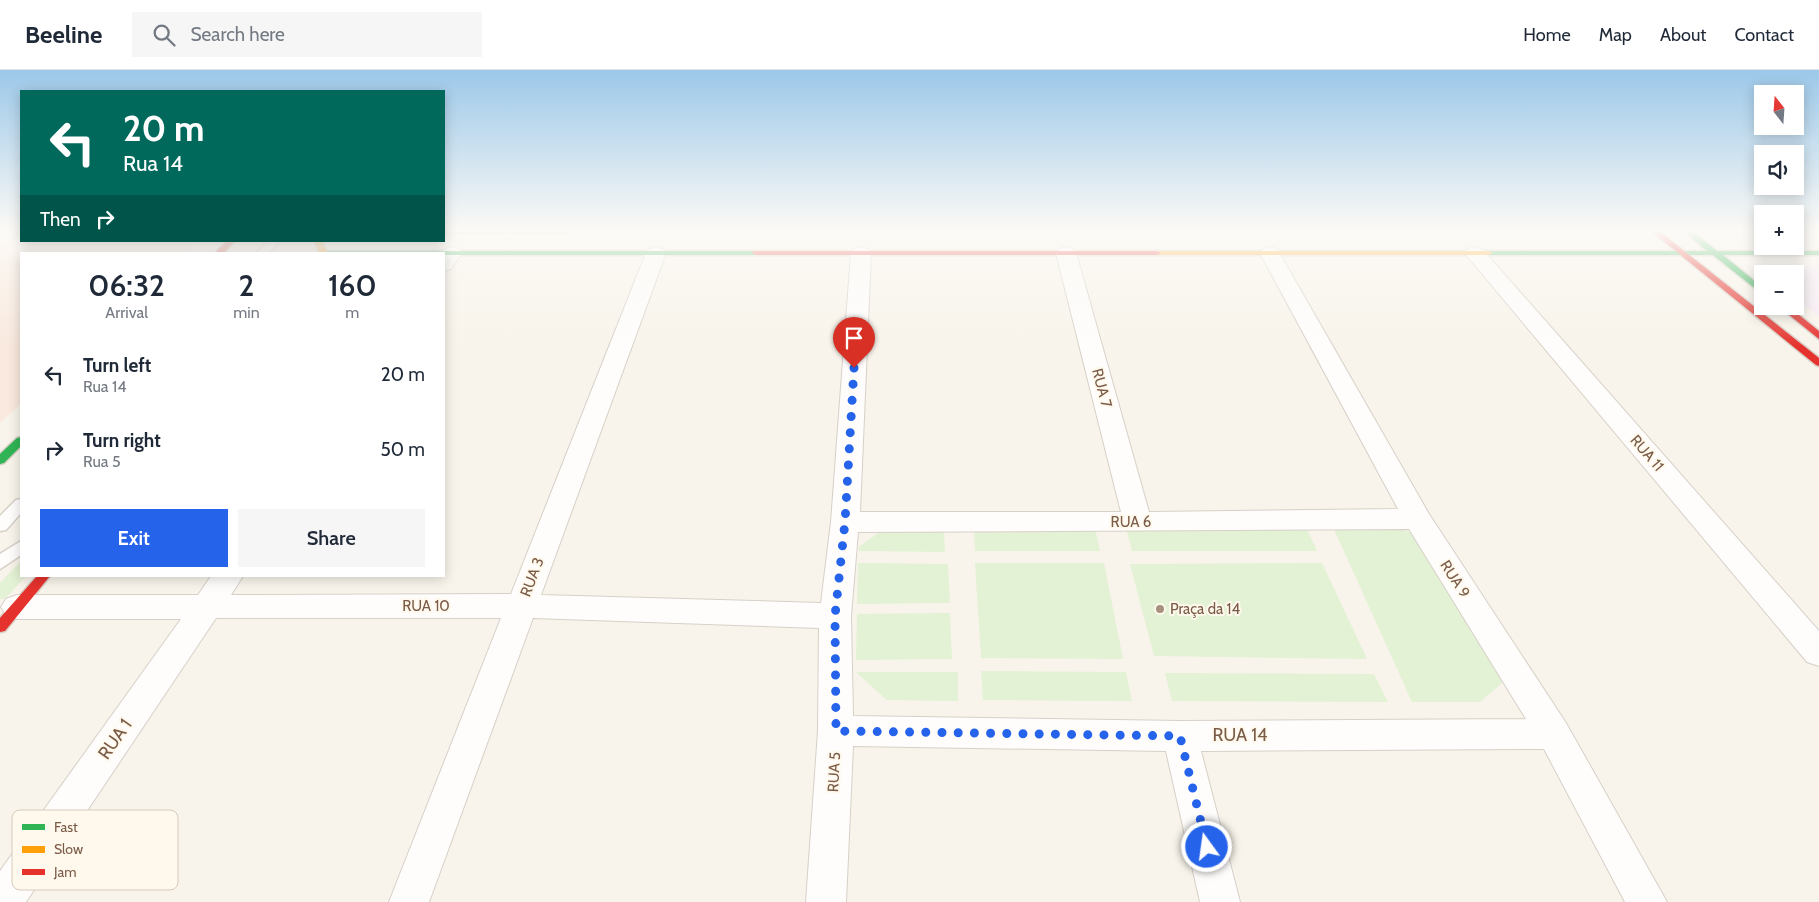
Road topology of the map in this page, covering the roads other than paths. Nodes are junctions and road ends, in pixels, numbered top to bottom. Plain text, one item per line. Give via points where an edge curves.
1 (650, 270) edge
2 (860, 270) edge
3 (1071, 270) edge
4 (1279, 270) edge
5 (1490, 270) edge
6 (1704, 270) edge
7 (1736, 270) edge
8 (1754, 284) edge
9 (1793, 315) edge
10 (1819, 336) edge
11 (1819, 363) edge
12 (20, 441) edge
13 (0, 460) edge
14 (20, 505) edge
15 (1417, 519) junction
16 (845, 522) junction
17 (1138, 522) junction
18 (0, 526) edge
19 (20, 547) edge
20 (0, 562) edge
21 (43, 577) edge
22 (227, 577) edge
23 (521, 606) junction
24 (207, 607) junction
25 (835, 616) junction
26 (9, 617) edge
27 (1819, 653) edge
28 (836, 731) junction
29 (1554, 734) junction
30 (1180, 736) junction
31 (66, 810) edge
32 (12, 888) edge
33 (2, 902) edge
34 (409, 902) edge
35 (826, 902) edge
36 (1220, 902) edge
37 (1647, 902) edge

1 - 23 street, RUA 3
2 - 16 street, RUA 5
3 - 17 street, RUA 7
4 - 15 street, RUA 9
5 - 27 street, RUA 11
6 - 11 street
7 - 8 street
9 - 10 street
12 - 13 street
14 - 18 lane
15 - 17 street, RUA 6
15 - 29 street, RUA 9
16 - 17 street, RUA 6
16 - 25 street, RUA 5
19 - 20 lane
21 - 26 street
22 - 24 street, RUA 1
23 - 24 street, RUA 10
23 - 25 street, RUA 10
23 - 34 street, RUA 3
24 - 26 street, RUA 10
24 - 31 street, RUA 1
25 - 28 street, RUA 5
28 - 30 street, RUA 14
28 - 35 street, RUA 5
29 - 30 street, RUA 14
29 - 37 street, RUA 9
30 - 36 street
32 - 33 street, RUA 1

